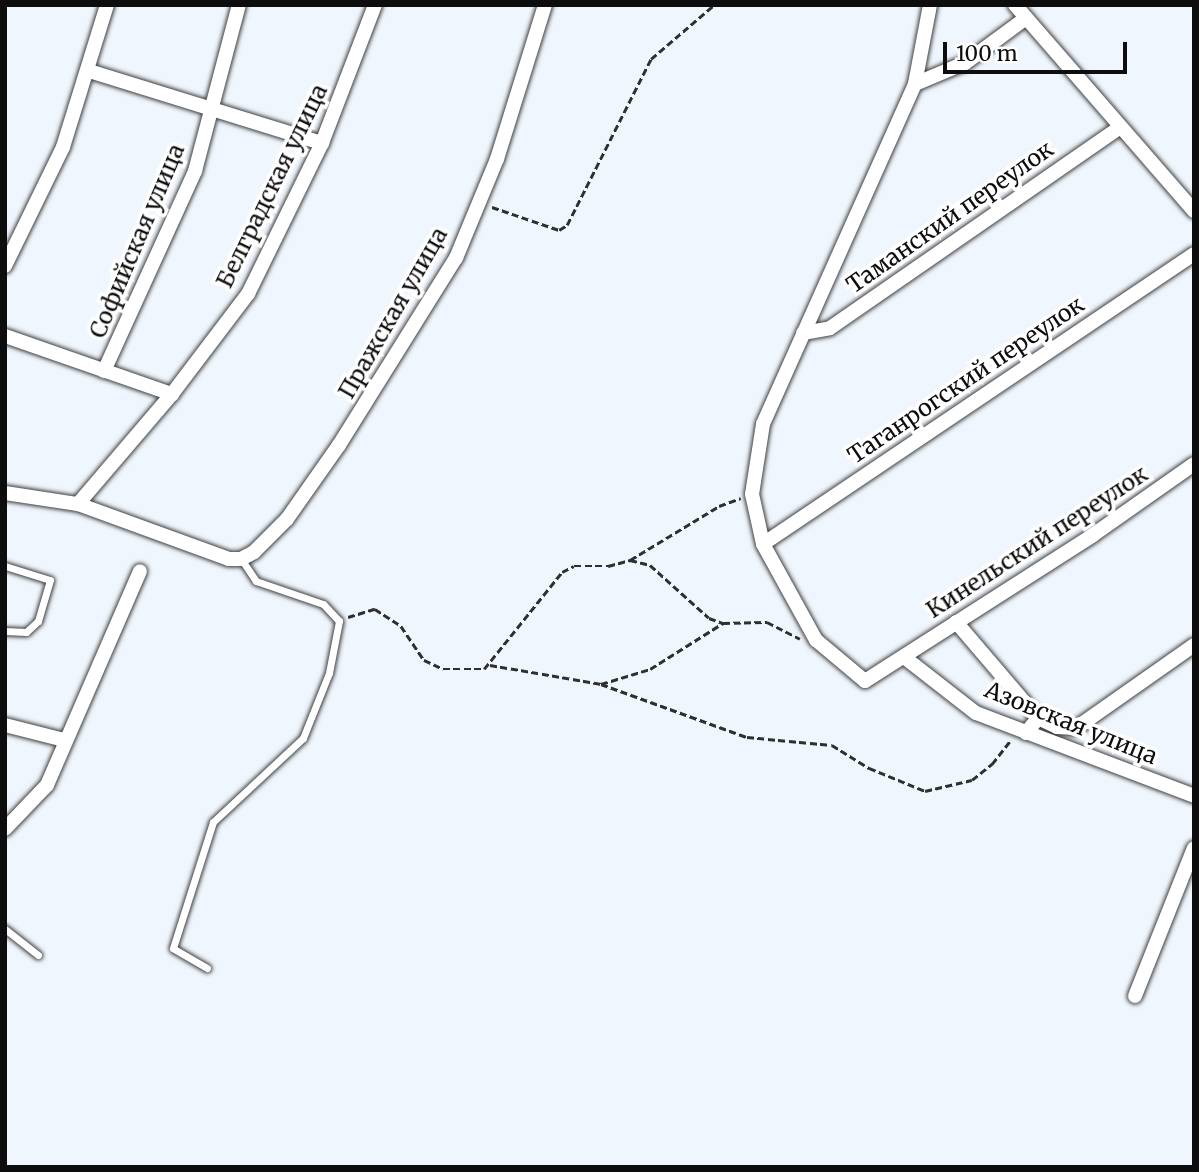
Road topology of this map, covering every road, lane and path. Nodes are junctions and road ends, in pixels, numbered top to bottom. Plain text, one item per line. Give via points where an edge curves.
1 (107, 5) edge
2 (239, 5) edge
3 (375, 5) edge
4 (545, 5) edge
5 (714, 5) edge
6 (930, 5) edge
7 (1015, 5) edge
8 (1026, 18) junction
9 (89, 71) junction
10 (915, 84) junction
11 (212, 109) junction
12 (1119, 128) junction
13 (323, 143) junction
14 (478, 205) junction
15 (1194, 211) edge
16 (1194, 254) edge
17 (5, 266) edge
18 (803, 333) junction
19 (5, 336) edge
20 (104, 371) junction
21 (172, 394) junction
22 (1194, 464) edge
23 (5, 493) edge
24 (752, 495) junction
25 (78, 504) junction
26 (763, 544) junction
27 (235, 559) junction
28 (630, 560) junction
29 (5, 566) edge
30 (140, 571) dead end
31 (339, 621) junction
32 (956, 622) junction
33 (723, 623) junction
34 (5, 631) edge
35 (816, 640) junction
36 (1194, 645) edge
37 (904, 657) junction
38 (490, 665) junction
39 (601, 684) junction
40 (1038, 718) junction
41 (5, 725) edge
42 (1026, 733) junction
43 (64, 740) junction
44 (1194, 796) edge
45 (5, 829) edge
46 (1194, 848) edge
47 (5, 929) edge
48 (38, 956) dead end
49 (207, 968) dead end
50 (1135, 996) dead end

1 - 9 street
2 - 11 street, Софийская улица
3 - 13 street, Белградская улица
4 - 14 street, Пражская улица
5 - 14 path via 651,59 568,225 559,230
6 - 10 street
7 - 8 street
8 - 10 street via 965,63
8 - 12 street
9 - 11 street
9 - 17 street via 63,146
10 - 18 street
11 - 13 street
11 - 20 street, Софийская улица via 195,171
12 - 15 street
12 - 18 street, Таманский переулок via 830,328
13 - 21 street, Белградская улица via 248,294
14 - 27 street, Пражская улица via 456,258 347,434 287,519
16 - 26 street, Таганрогский переулок
18 - 24 street via 762,424
19 - 20 street
20 - 21 street
21 - 25 street, Белградская улица
22 - 32 street, Кинельский переулок
23 - 25 street
24 - 26 street
24 - 28 path via 719,506
25 - 27 street
26 - 35 street
27 - 31 lane via 256,581 323,604
28 - 33 path via 650,565 709,618
28 - 38 path via 608,566 574,566 562,572
29 - 34 lane via 50,580 38,621 26,632
30 - 43 street
31 - 38 path via 375,609 401,626 424,660 443,669
31 - 49 lane via 329,673 303,737 213,822 173,948
32 - 37 street, Кинельский переулок
32 - 40 street
33 - 35 path via 767,622 782,633
33 - 39 path via 650,669
35 - 37 street, Кинельский переулок via 865,681
36 - 40 street via 1076,728 1057,727
37 - 42 street, Азовская улица via 976,713
38 - 39 path
39 - 42 path via 747,737 832,745 925,791 972,780 1010,741
40 - 42 street
41 - 43 street
42 - 44 street, Азовская улица
43 - 45 street via 47,785
46 - 50 street
47 - 48 lane

